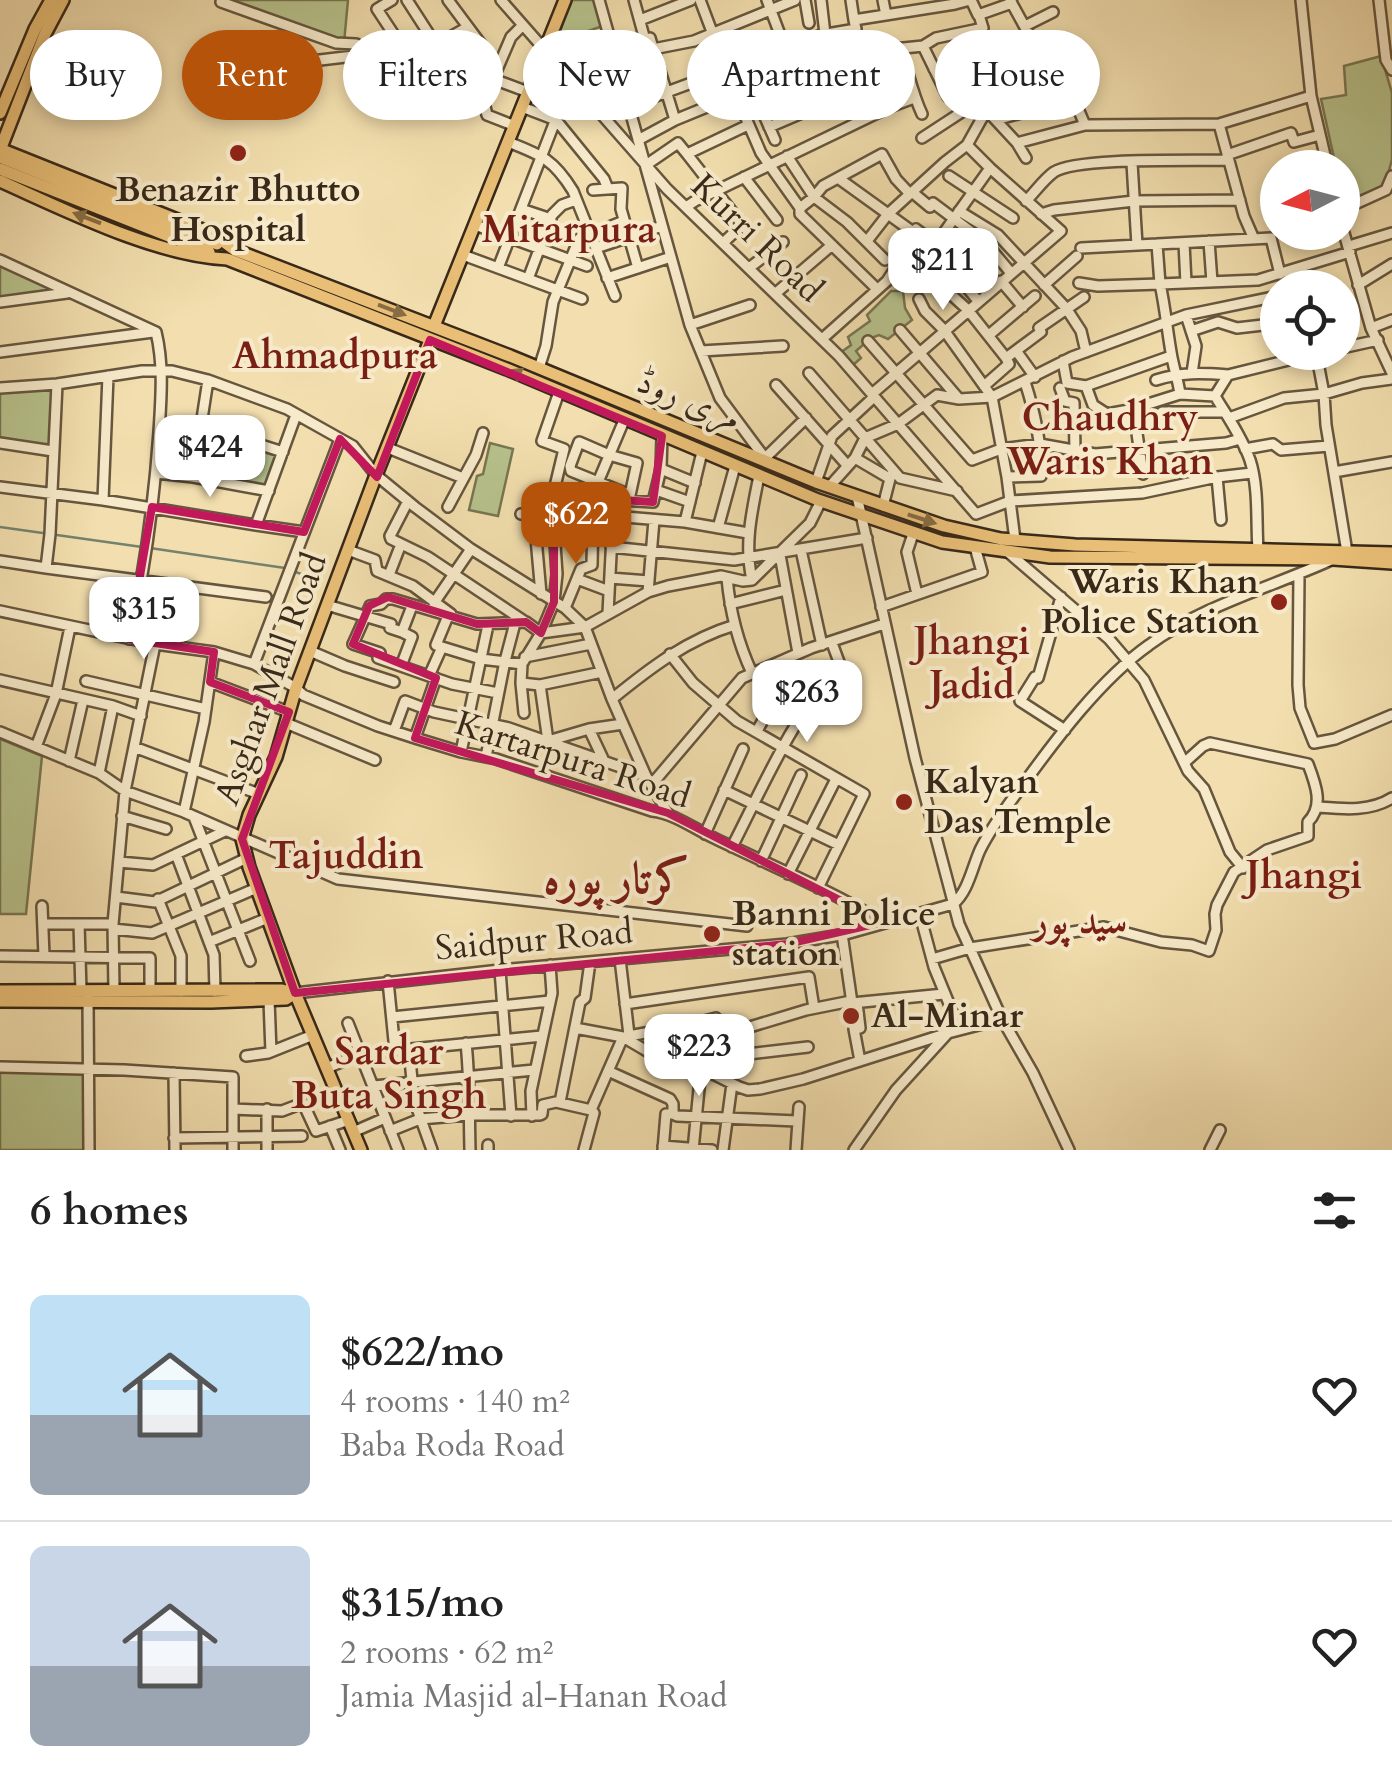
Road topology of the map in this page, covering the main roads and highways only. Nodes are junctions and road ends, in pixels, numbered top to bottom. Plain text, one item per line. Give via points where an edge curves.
1 (51, 0) edge
2 (64, 0) edge
3 (565, 0) edge
4 (14, 110) junction
5 (0, 113) edge
6 (0, 151) edge
7 (22, 157) junction
8 (0, 168) edge
9 (0, 181) edge
10 (98, 203) junction
11 (231, 255) junction
12 (434, 326) junction
13 (430, 340) junction
14 (1392, 553) edge
15 (1392, 563) edge
16 (0, 991) edge
17 (295, 993) junction
18 (86, 994) junction
19 (0, 1001) edge
20 (361, 1150) edge

1 - 5 main road
2 - 4 main road
3 - 12 main road
4 - 6 main road
4 - 7 main road via 12,138
6 - 7 main road, مری روڈ
6 - 10 main road
7 - 11 main road, مری روڈ via 214,235
8 - 10 main road
11 -> 9 main road, مری روڈ via 186,254
10 - 11 main road
11 -> 12 main road, مری روڈ
11 - 13 main road, مری روڈ
12 -> 14 main road, مری روڈ via 816,482 944,526 1075,545
15 -> 13 main road, مری روڈ via 1050,557 913,534
13 - 17 main road, Asghar Mall Road via 242,839
16 - 18 main road, Saidpur Road
17 - 18 main road, Saidpur Road
17 - 18 main road, Saidpur Road via 270,1000
17 - 20 main road, Asghar Mall Road
18 - 19 main road, Saidpur Road

